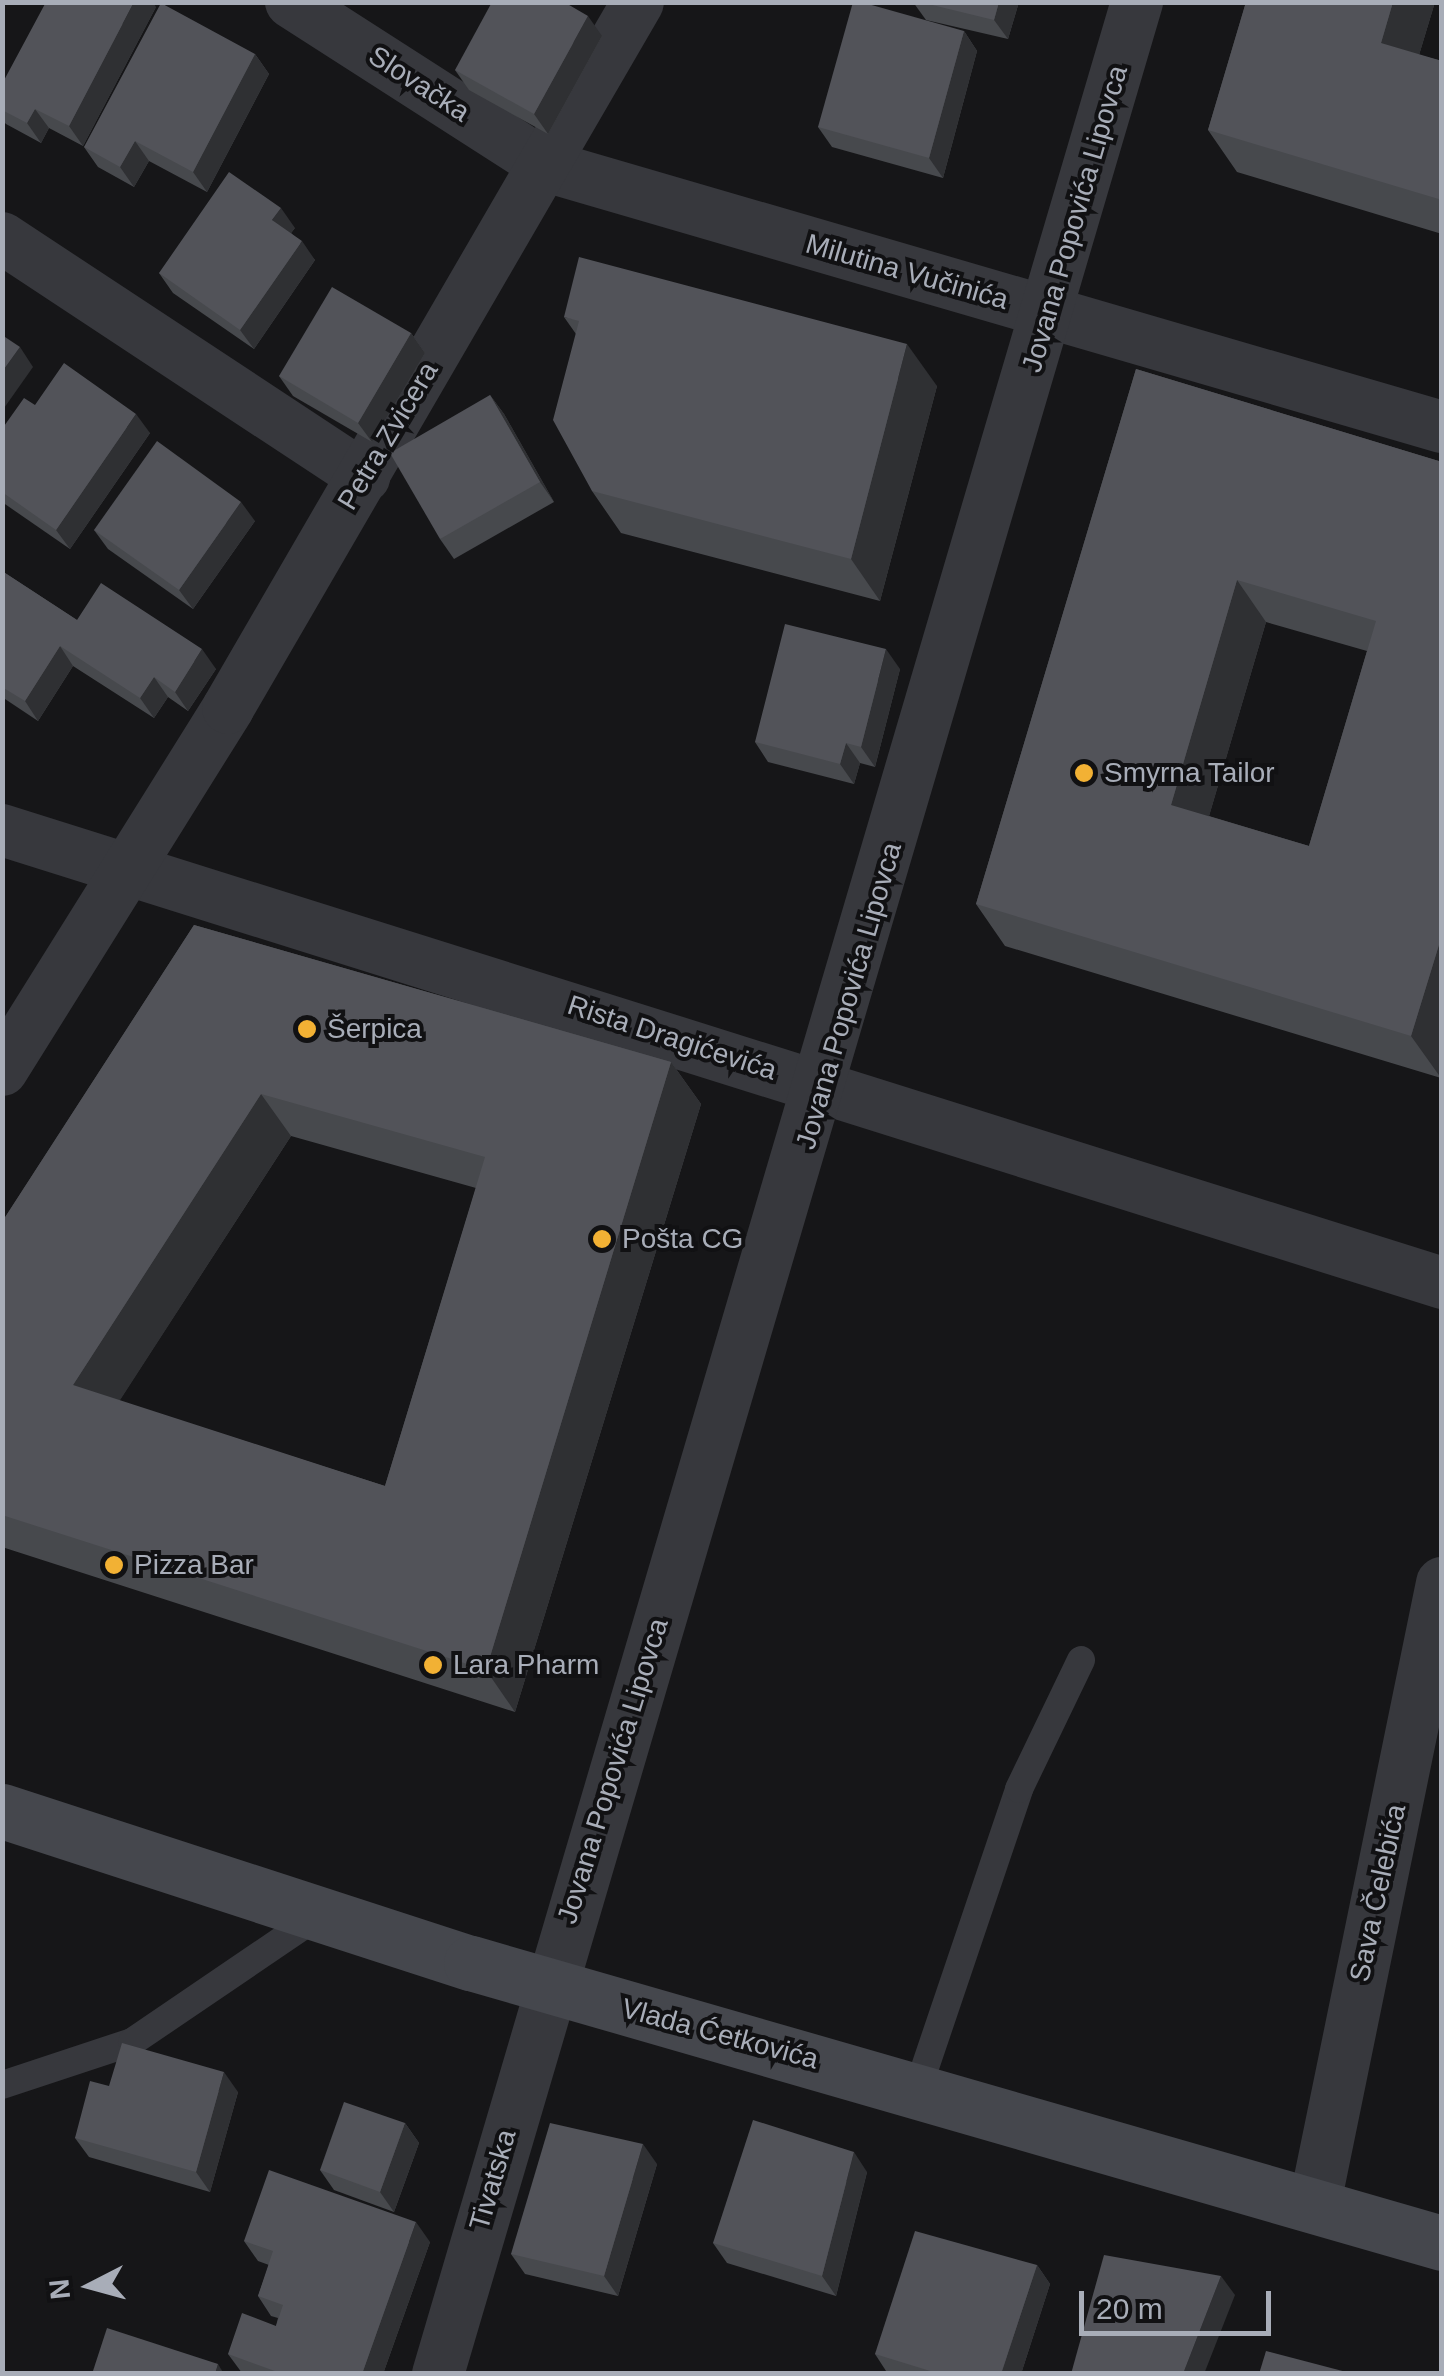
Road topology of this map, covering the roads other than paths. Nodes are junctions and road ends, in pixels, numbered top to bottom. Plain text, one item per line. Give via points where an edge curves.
1 (291, 2) edge
2 (638, 2) edge
3 (1137, 2) edge
4 (546, 166) junction
5 (2, 238) edge
6 (1049, 314) junction
7 (1442, 427) edge
8 (364, 476) junction
9 (2, 830) edge
10 (132, 866) junction
11 (2, 1070) edge
12 (824, 1086) junction
13 (1442, 1283) edge
14 (1442, 1583) edge
15 (1081, 1660) dead end
16 (2, 1811) edge
17 (320, 1914) junction
18 (546, 1986) junction
19 (2, 2085) edge
20 (918, 2088) junction
21 (1315, 2203) junction
22 (1442, 2243) edge
23 (438, 2374) edge

1 - 4 street, Slovačka
2 - 4 street, Petra Zvicera
3 - 6 street, Jovana Popovića Lipovca
4 - 6 street, Milutina Vučinića
4 - 8 street, Petra Zvicera
5 - 8 street
6 - 7 street, Milutina Vučinića
6 - 12 street, Jovana Popovića Lipovca
8 - 10 street, Petra Zvicera
9 - 10 street, Rista Dragićevića
10 - 11 street
10 - 12 street, Rista Dragićevića
12 - 13 street, Rista Dragićevića
12 - 18 street, Jovana Popovića Lipovca
14 - 21 street, Sava Čelebića
15 - 20 lane via 1019,1789
16 - 17 street, Vlada Ćetkovića
17 - 18 street, Vlada Ćetkovića
17 - 19 lane via 132,2042
18 - 20 street, Vlada Ćetkovića
18 - 23 street, Tivatska
20 - 21 street, Vlada Ćetkovića
21 - 22 street, Vlada Ćetkovića

